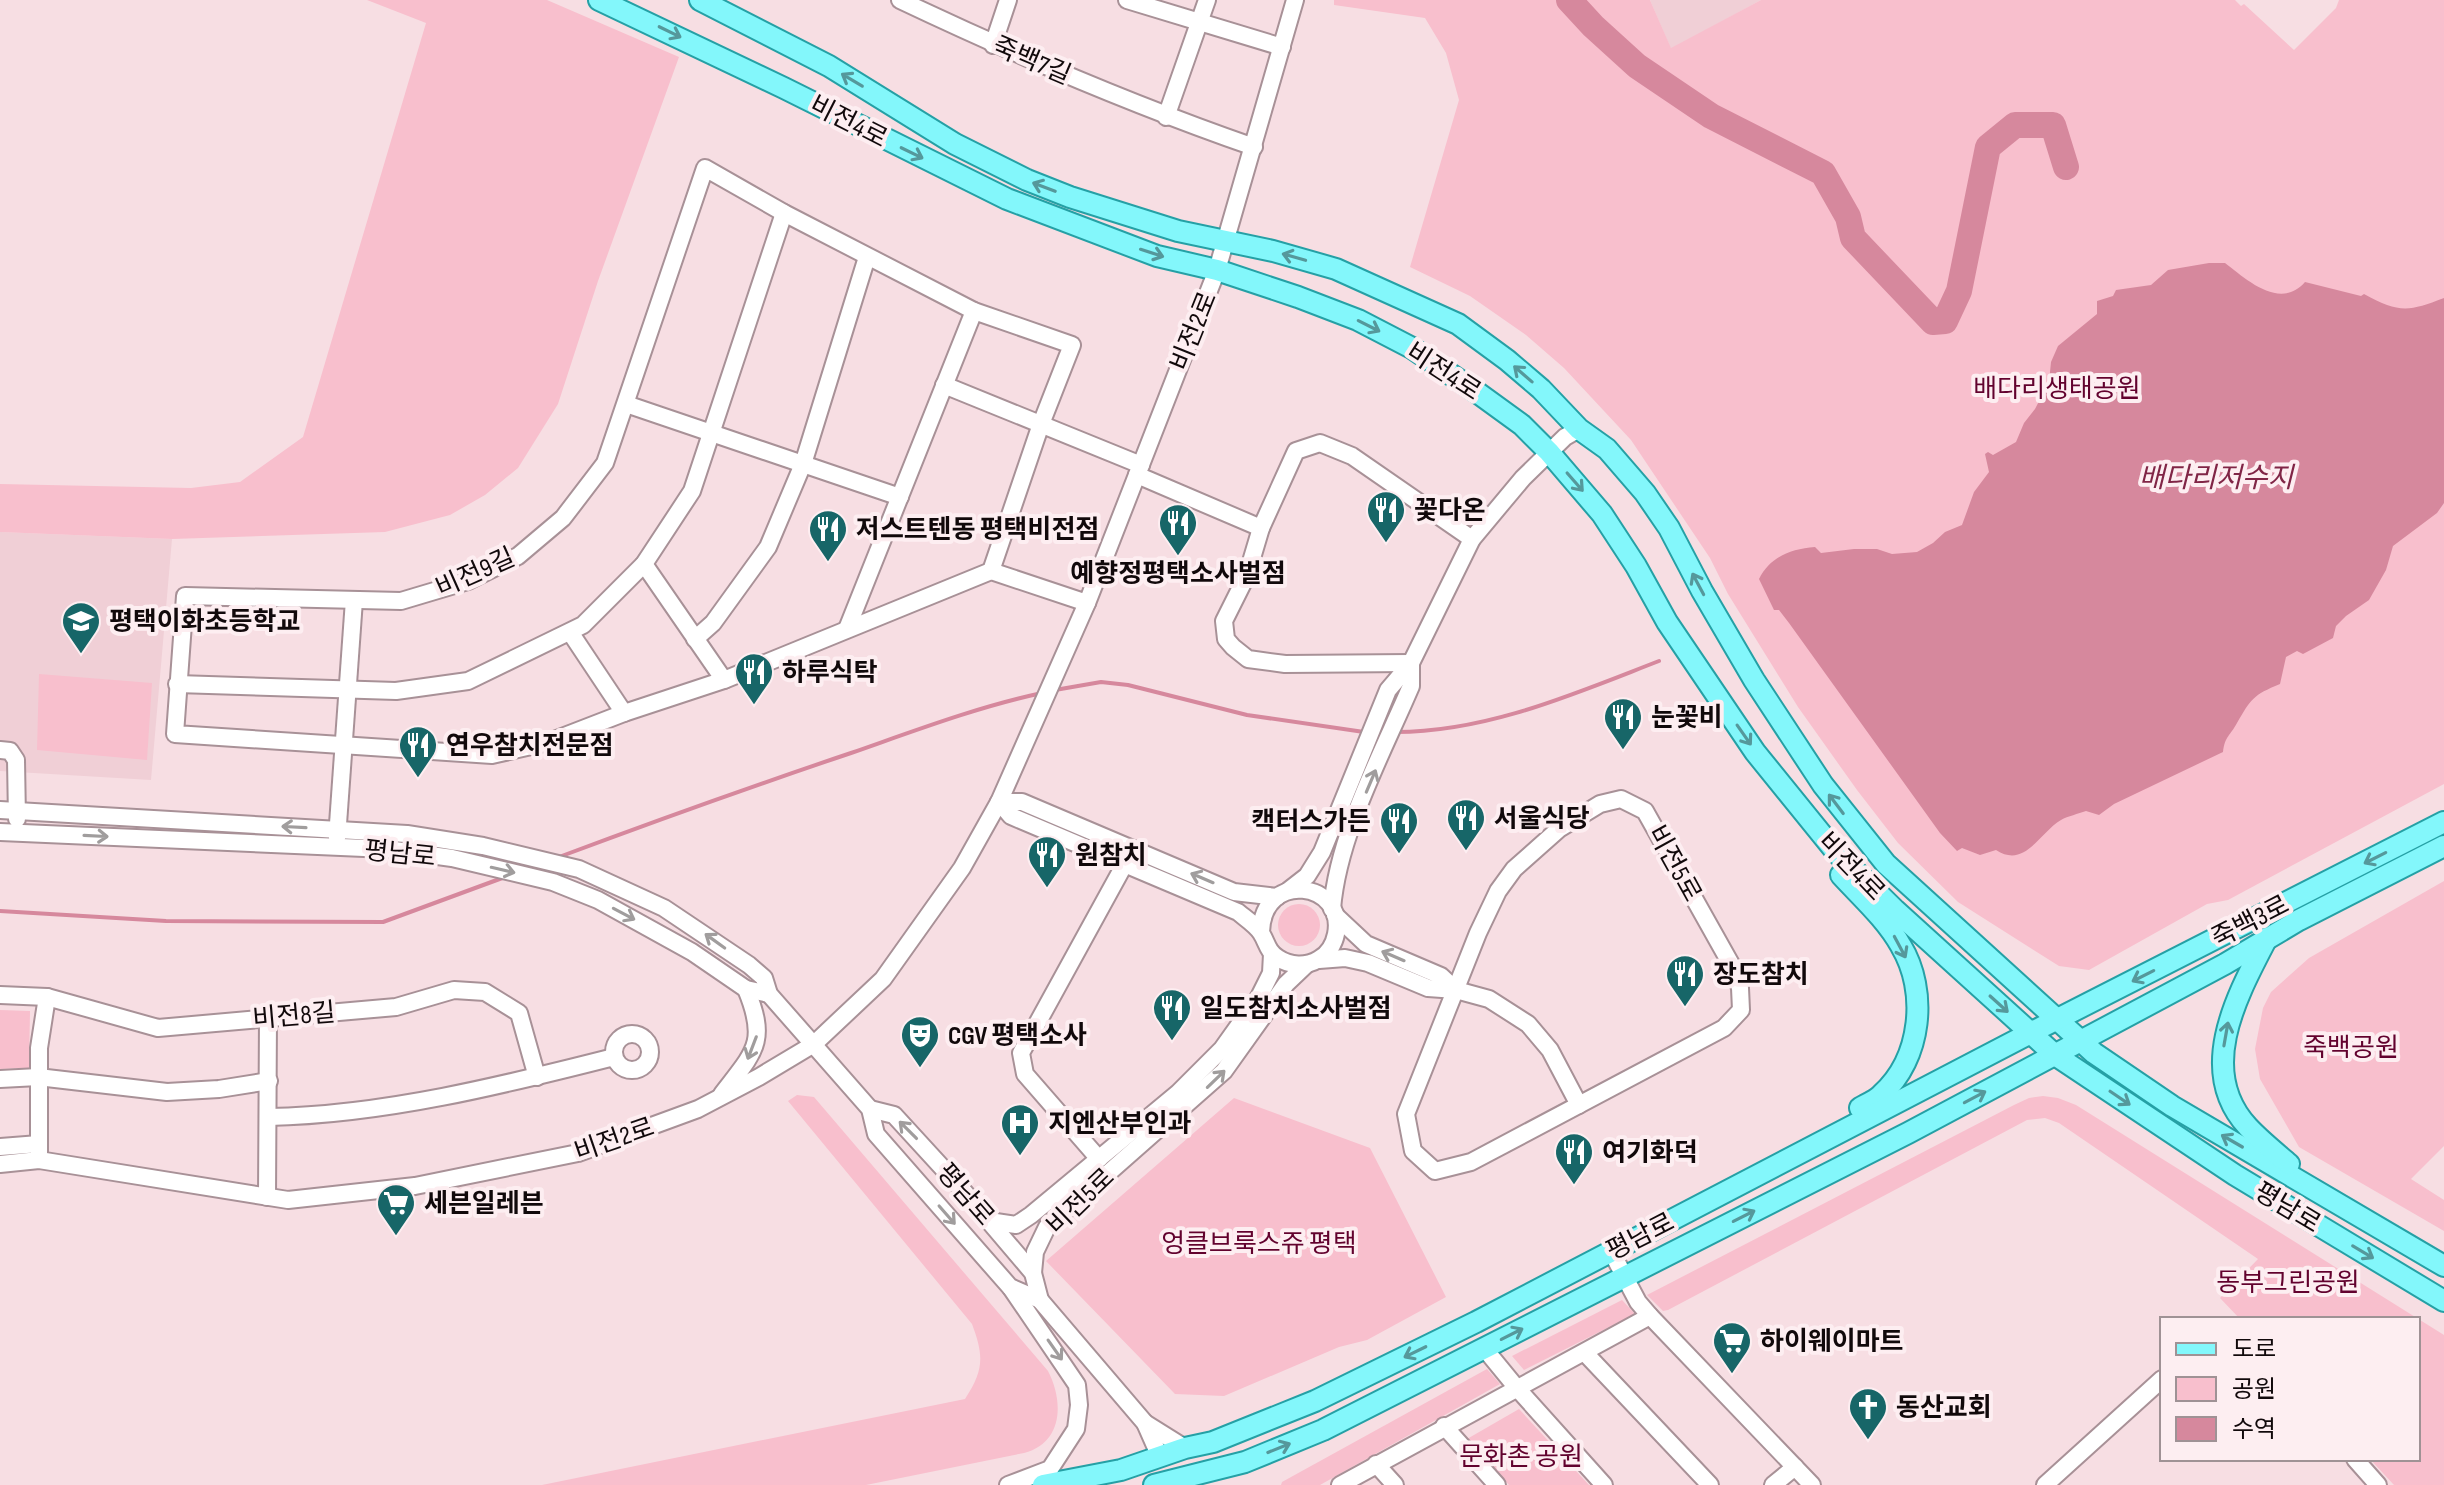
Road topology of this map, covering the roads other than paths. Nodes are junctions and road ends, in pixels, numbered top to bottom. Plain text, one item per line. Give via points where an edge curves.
1 (599, 0) edge
2 (700, 0) edge
3 (900, 0) edge
4 (1008, 0) edge
5 (1127, 0) edge
6 (1207, 0) edge
7 (1295, 0) edge
8 (1200, 21) junction
9 (993, 45) junction
10 (1282, 47) junction
11 (1168, 117) junction
12 (1254, 147) junction
13 (784, 213) junction
14 (1226, 242) junction
15 (867, 257) junction
16 (1217, 270) junction
17 (974, 311) junction
18 (944, 385) junction
19 (626, 404) junction
20 (1041, 424) junction
21 (1579, 429) junction
22 (713, 431) junction
23 (1549, 452) junction
24 (803, 464) junction
25 (1139, 470) junction
26 (900, 497) junction
27 (1261, 528) junction
28 (1472, 539) junction
29 (644, 564) junction
30 (991, 571) junction
31 (354, 600) junction
32 (1087, 603) junction
33 (847, 629) junction
34 (570, 632) junction
35 (695, 639) junction
36 (1411, 663) junction
37 (724, 680) junction
38 (177, 684) junction
39 (349, 690) junction
40 (624, 713) junction
41 (344, 744) junction
42 (0, 750) edge
43 (999, 802) junction
44 (8, 810) edge
45 (1806, 817) junction
46 (2444, 822) edge
47 (0, 832) edge
48 (18, 832) junction
49 (337, 838) junction
50 (2444, 846) edge
51 (1130, 857) junction
52 (1283, 893) junction
53 (1333, 912) junction
54 (1261, 932) junction
55 (2267, 938) junction
56 (1272, 954) junction
57 (1313, 962) junction
58 (746, 989) junction
59 (1456, 990) junction
60 (769, 994) junction
61 (0, 995) edge
62 (47, 997) junction
63 (268, 1017) junction
64 (2057, 1020) junction
65 (2031, 1033) junction
66 (2081, 1041) junction
67 (814, 1044) junction
68 (2055, 1055) junction
69 (614, 1057) dead end
70 (38, 1077) junction
71 (537, 1077) junction
72 (0, 1079) edge
73 (269, 1081) junction
74 (718, 1099) junction
75 (1579, 1105) junction
76 (870, 1109) junction
77 (269, 1117) junction
78 (0, 1147) edge
79 (39, 1152) junction
80 (1099, 1159) junction
81 (0, 1164) edge
82 (2315, 1189) junction
83 (1727, 1191) junction
84 (267, 1197) junction
85 (989, 1221) junction
86 (1611, 1251) junction
87 (2444, 1266) edge
88 (1033, 1273) junction
89 (1624, 1276) junction
90 (1010, 1287) junction
91 (1040, 1300) junction
92 (2444, 1301) edge
93 (1650, 1316) junction
94 (1484, 1348) junction
95 (1585, 1353) junction
96 (2160, 1381) edge
97 (1516, 1387) junction
98 (1145, 1423) junction
99 (1444, 1426) junction
100 (1185, 1448) junction
101 (1160, 1457) junction
102 (2357, 1461) edge
103 (1376, 1464) junction
104 (1795, 1467) junction
105 (1210, 1479) edge
106 (1181, 1482) edge
107 (1008, 1485) edge
108 (1043, 1485) edge
109 (1154, 1485) edge
110 (1340, 1485) edge
111 (1395, 1485) edge
112 (1497, 1485) edge
113 (1604, 1485) edge
114 (1710, 1485) edge
115 (1773, 1485) edge
116 (1812, 1485) edge
117 (2045, 1485) edge
118 (2378, 1485) edge

1 -> 16 main road, 비전4로 via 1007,199 1157,256
14 -> 2 main road, 비전4로 via 1070,197 991,164 829,66
3 - 9 street, 죽백7길
4 - 9 street
5 - 8 street
6 - 8 street
7 - 10 street, 비전2로
8 - 10 street
8 - 11 street
9 - 11 street, 죽백7길
10 - 12 street, 비전2로
11 - 12 street, 죽백7길
12 - 14 street, 비전2로
13 - 15 street, 비전9길
13 - 19 street, 비전9길 via 705,168
13 - 22 street
14 - 16 street, 비전2로
21 -> 14 main road, 비전4로 via 1530,379 1458,324 1336,269
15 - 17 street, 비전9길
15 - 24 street
16 -> 23 main road, 비전4로 via 1346,315 1412,348 1522,425
16 - 25 street, 비전2로
17 - 18 street
17 - 20 street, 비전9길 via 1072,345
18 - 20 street
18 - 26 street
19 - 22 street
19 - 31 street, 비전9길 via 605,463 563,518 518,556 468,581 401,601
20 - 25 street
20 - 30 street, 비전9길
21 - 23 street
64 -> 21 main road, 비전4로 via 1886,864 1852,824 1754,680 1645,493 1607,449
22 - 24 street
22 - 29 street via 692,491
23 - 28 street
23 -> 45 main road, 비전4로 via 1602,514 1667,622
24 - 26 street
24 - 35 street via 768,547 713,623
25 - 27 street
25 - 32 street, 비전2로
26 - 33 street
27 - 28 street via 1296,451 1320,443 1352,456
27 - 36 street via 1247,575 1224,621 1233,647 1248,659 1285,664
28 - 36 street
29 - 34 street
29 - 35 street
30 - 32 street
30 - 33 street, 비전9길
31 - 38 street, 비전9길 via 185,596
31 - 39 street
32 - 43 street, 비전2로
33 - 37 street, 비전9길
34 - 39 street via 468,681 396,691
34 - 40 street
35 - 37 street
36 - 52 street via 1387,693 1322,852 1307,876
53 -> 36 street via 1334,883 1348,836 1411,686
37 - 40 street, 비전9길
38 - 39 street
38 - 41 street, 비전9길 via 175,734
39 - 41 street
40 - 41 street, 비전9길 via 549,742 492,755
41 - 49 street
42 - 44 street via 10,751 16,760
43 - 51 street via 1011,816
43 - 67 street, 비전2로 via 962,868 883,979
44 - 48 street
49 -> 44 street
45 -> 65 main road, 비전4로 via 1895,910
45 -> 83 main road via 1821,854 1903,948 1918,998 1915,1033 1908,1055 1881,1095 1766,1157
46 -> 64 main road, 죽백3로
47 - 48 street, 평남로
48 -> 49 street, 평남로
49 -> 58 street, 평남로 via 553,882 650,928
60 -> 49 street, 평남로 via 764,978 704,933 664,908 579,869 407,834
50 - 55 main road, 죽백3로
52 -> 51 street via 1234,892
51 - 54 street via 1238,912
51 - 80 street via 1021,1053 1025,1074
52 - 53 street via 1308,890 1320,895
52 - 54 street via 1266,908
53 - 57 street via 1335,940
59 -> 53 street via 1441,976 1366,944
54 - 56 street
55 - 66 main road, 죽백3로
82 -> 55 main road via 2246,1125 2231,1101 2224,1071 2231,1010
56 - 57 street via 1294,965
56 - 80 street, 비전5로 via 1271,973 1259,997 1222,1049
57 - 59 street via 1345,958 1428,988
88 -> 57 street, 비전5로 via 1035,1252 1047,1227 1224,1071 1286,984
58 - 60 street, 평남로
58 -> 74 street via 757,1017 757,1042
59 - 75 street via 1489,999 1528,1024 1550,1050
59 - 75 street, 비전5로 via 1406,1114 1413,1151 1435,1171 1471,1162
59 - 75 street, 비전5로 via 1498,891 1532,851 1600,804 1621,799 1645,811 1732,966 1741,1010 1724,1028
60 - 67 street, 평남로
61 - 62 street, 비전8길
62 - 63 street, 비전8길 via 158,1028
62 - 70 street
63 - 71 street, 비전8길 via 396,1007 454,990 485,992 519,1013
63 - 73 street
64 - 65 main road, 평남로
64 - 66 main road, 평남로
65 - 68 main road, 비전4로
65 - 83 main road, 평남로
66 - 68 main road, 평남로
82 -> 66 main road, 평남로 via 2172,1106
67 - 74 street, 비전2로
67 - 76 street, 평남로
89 -> 68 main road, 평남로
68 -> 92 main road, 평남로 via 2235,1175
69 - 71 street
70 - 72 street
70 - 73 street via 167,1092
70 - 79 street
71 - 77 street via 363,1110
73 - 77 street
74 - 84 street, 비전2로 via 578,1153 415,1186 288,1200
85 -> 76 street, 평남로 via 894,1115
76 -> 90 street, 평남로 via 876,1134
77 - 84 street
78 - 79 street
79 - 81 street, 비전2로
79 - 84 street, 비전2로
80 - 85 street, 비전5로 via 1016,1225
82 - 87 main road, 평남로
83 - 86 main road, 평남로
85 - 88 street, 평남로
86 - 89 street
86 -> 100 main road, 평남로 via 1315,1401
88 - 91 street, 평남로
89 - 93 street
94 -> 89 main road, 평남로
90 - 91 street, 평남로
90 -> 107 street via 1077,1385 1079,1405 1076,1429 1050,1469
91 - 98 street, 평남로
93 - 95 street
93 - 104 street
94 - 97 street
105 -> 94 main road, 평남로 via 1323,1430
95 - 97 street
95 - 114 street
96 - 117 street
97 - 99 street
97 - 113 street
98 - 100 street
98 - 101 street
99 - 103 street
99 - 112 street
100 - 101 main road, 평남로
100 - 105 main road
101 - 106 main road
101 - 108 main road, 평남로
102 - 118 street
103 - 110 street
103 - 111 street
104 - 115 street
104 - 116 street
105 - 106 main road, 평남로
106 - 109 main road, 평남로

